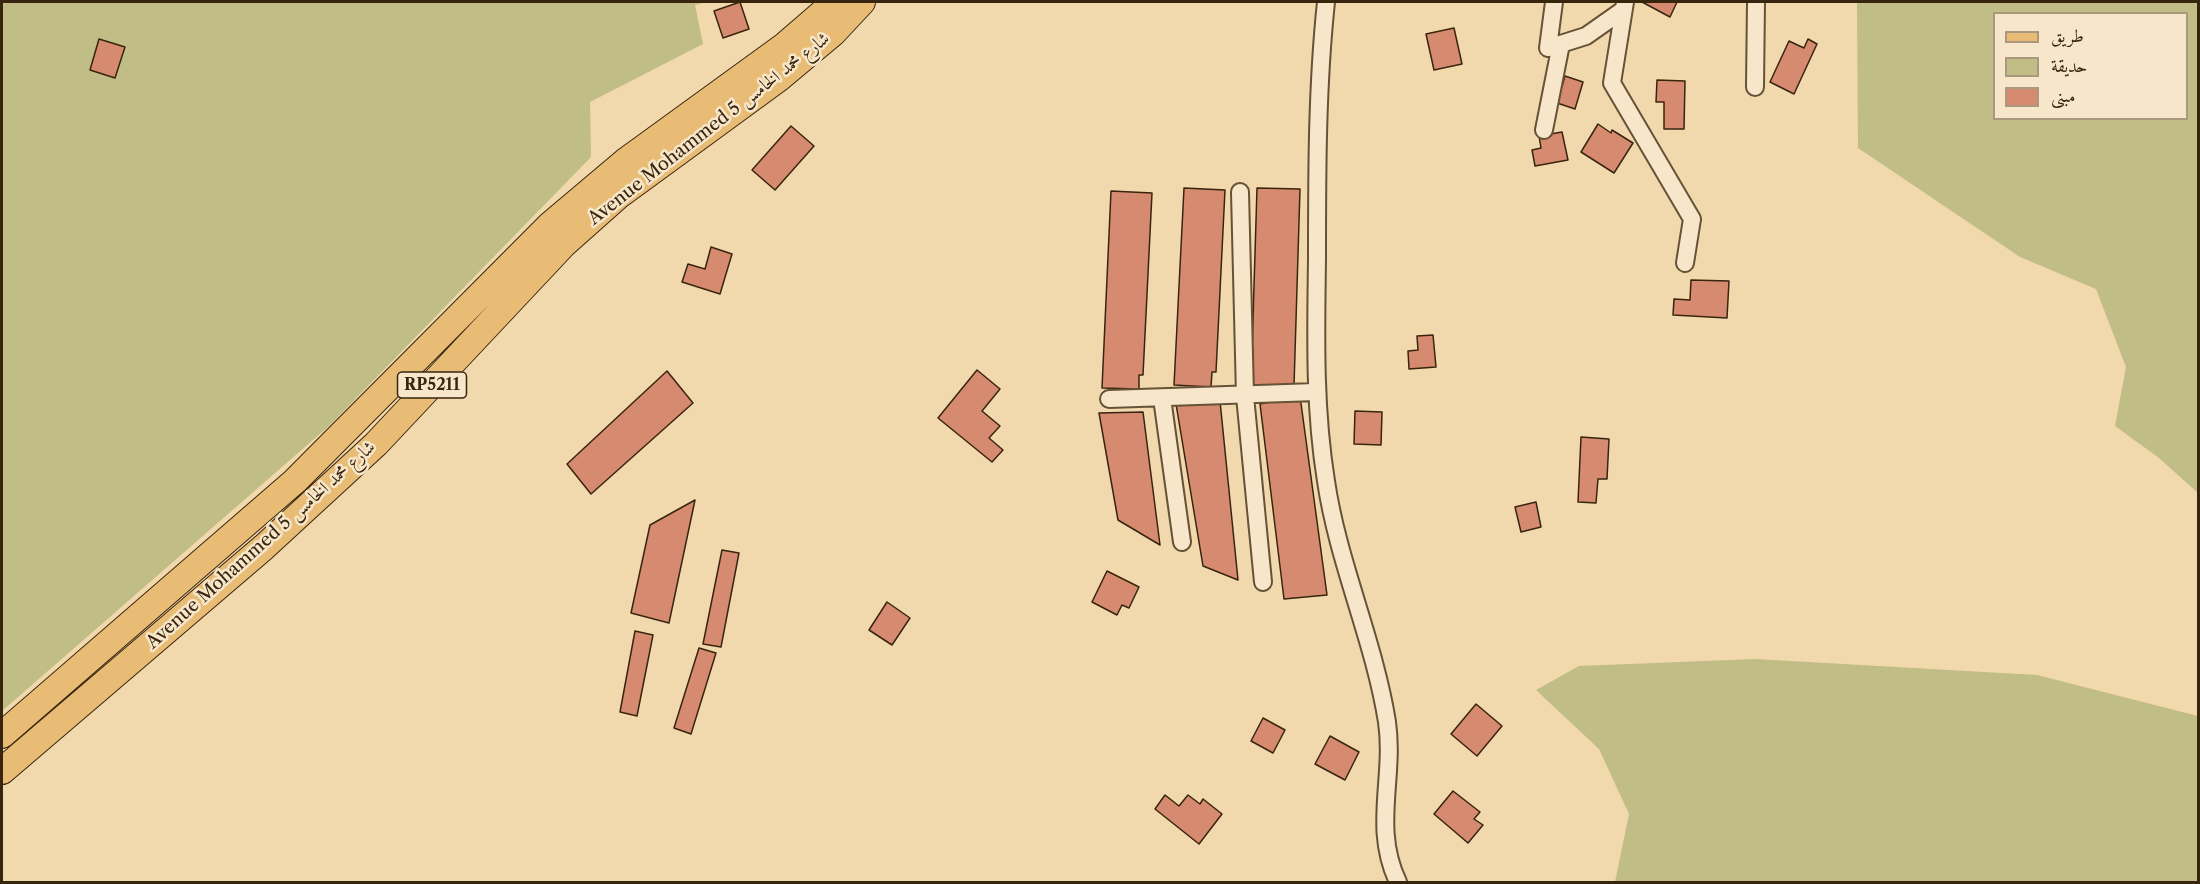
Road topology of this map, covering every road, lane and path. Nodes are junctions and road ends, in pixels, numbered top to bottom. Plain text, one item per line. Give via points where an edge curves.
1 (835, 2) edge
2 (862, 2) edge
3 (1326, 2) edge
4 (1554, 2) edge
5 (1756, 2) edge
6 (1624, 6) edge
7 (1561, 44) junction
8 (1755, 87) dead end
9 (1544, 130) dead end
10 (1240, 192) dead end
11 (1685, 263) dead end
12 (1316, 392) junction
13 (1245, 396) junction
14 (1162, 398) junction
15 (1108, 399) dead end
16 (1182, 542) dead end
17 (1263, 582) dead end
18 (2, 735) edge
19 (2, 771) edge
20 (1398, 882) edge

1 - 18 main road, Avenue Mohammed 5 شارع محمد الخامس / RP5211 via 784,46 627,160 550,225 295,481
2 - 19 main road, Avenue Mohammed 5 شارع محمد الخامس / RP5211 via 833,33 778,79 618,196 564,244 359,460 264,547
3 - 12 street via 1318,86
4 - 7 street via 1548,48
5 - 8 street
6 - 7 street via 1586,36
6 - 11 street via 1612,83 1692,219
7 - 9 street
10 - 13 street
12 - 13 street
12 - 20 street via 1335,535 1380,683 1389,761 1384,822 1386,844
13 - 14 street
13 - 17 street
14 - 15 street
14 - 16 street

